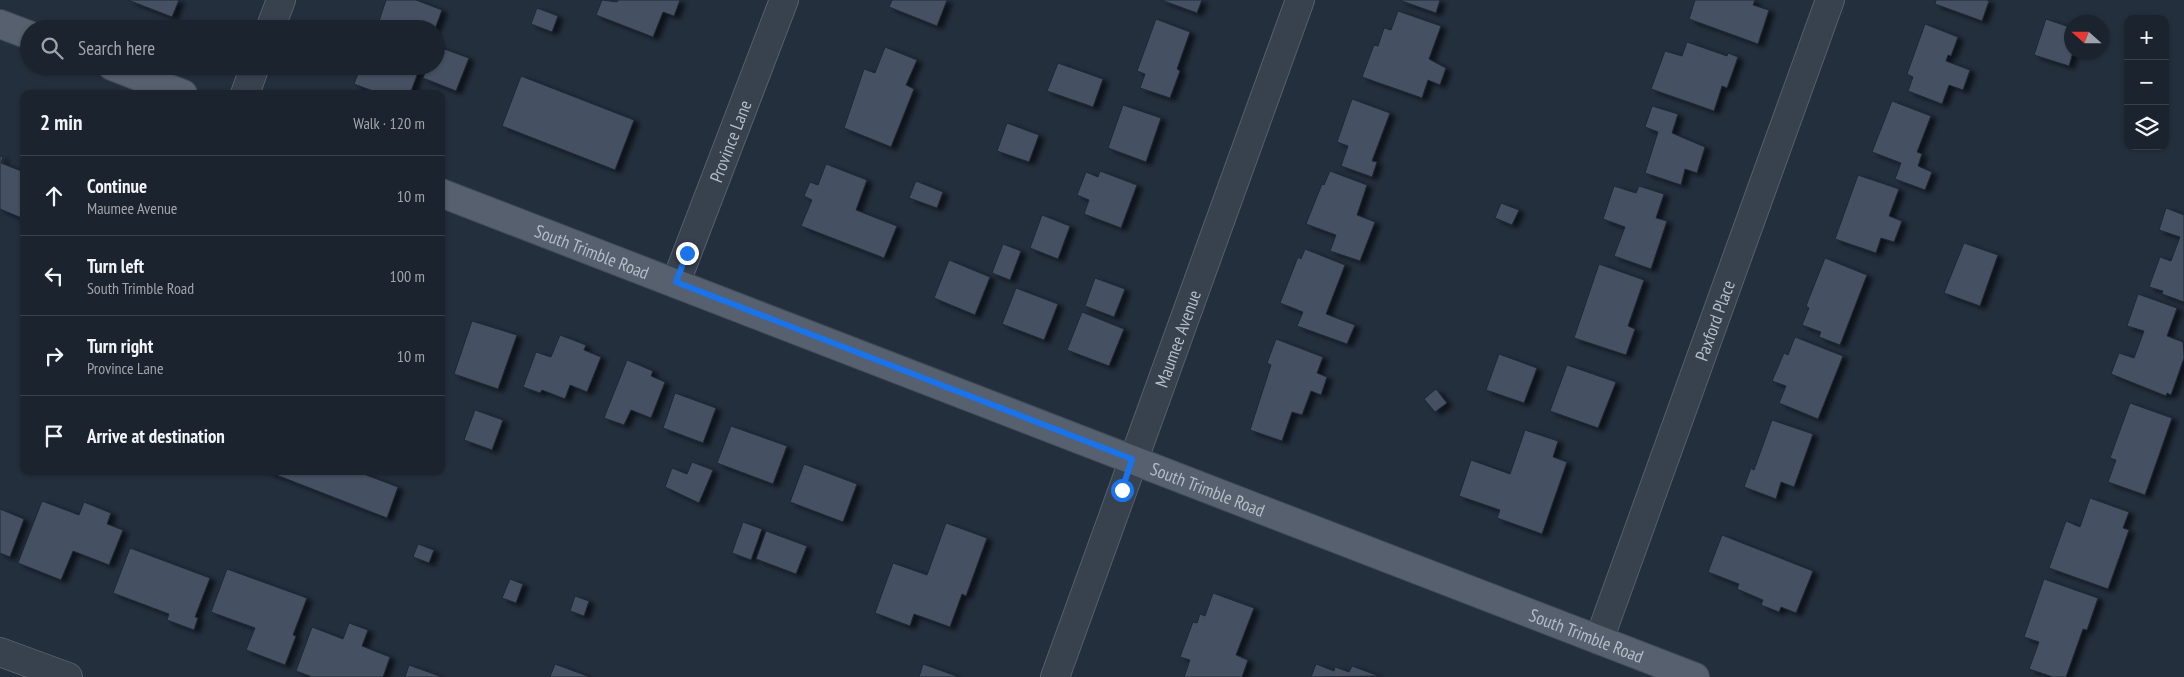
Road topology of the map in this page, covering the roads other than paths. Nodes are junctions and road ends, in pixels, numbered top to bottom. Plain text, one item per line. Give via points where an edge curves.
1 (281, 0) edge
2 (784, 0) edge
3 (1300, 0) edge
4 (1830, 0) edge
5 (273, 20) edge
6 (0, 24) edge
7 (20, 31) edge
8 (135, 75) edge
9 (252, 75) edge
10 (173, 90) edge
11 (246, 90) edge
12 (445, 195) edge
13 (676, 282) junction
14 (1132, 459) junction
15 (1599, 640) junction
16 (0, 652) edge
17 (68, 677) edge
18 (1055, 677) edge
19 (1695, 677) edge

1 - 5 street
2 - 13 street, Province Lane
3 - 14 street, Maumee Avenue
4 - 15 street, Paxford Place
6 - 7 main road
8 - 10 main road
9 - 11 street
12 - 13 main road, South Trimble Road
13 - 14 main road, South Trimble Road
14 - 15 main road, South Trimble Road
14 - 18 street, Maumee Avenue
15 - 19 main road, South Trimble Road
16 - 17 street

